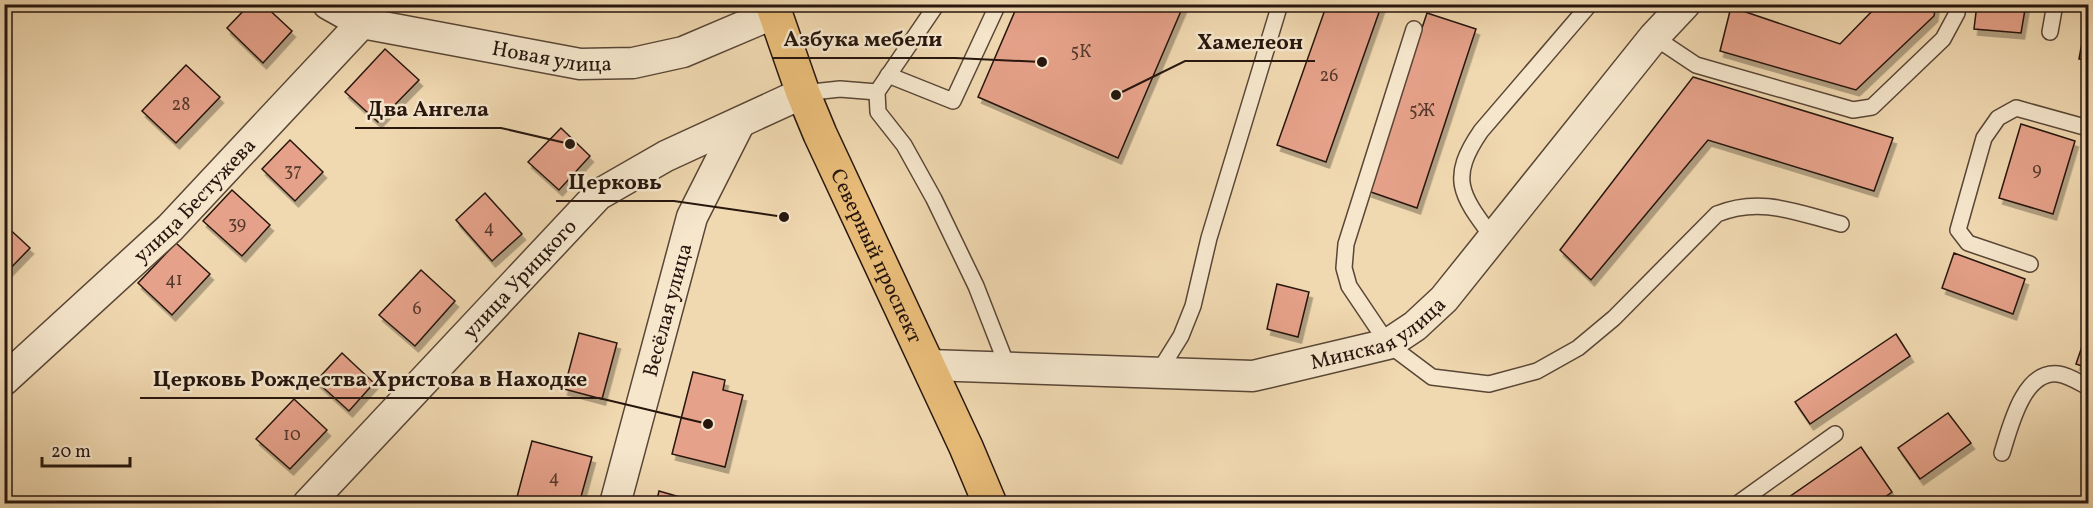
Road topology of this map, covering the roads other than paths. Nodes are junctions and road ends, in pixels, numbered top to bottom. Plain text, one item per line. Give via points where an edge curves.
1 (328, 4) edge
2 (937, 4) edge
3 (998, 4) edge
4 (1281, 4) edge
5 (1590, 4) edge
6 (1685, 4) edge
7 (1959, 4) edge
8 (2055, 4) edge
9 (774, 8) edge
10 (363, 14) edge
11 (1414, 29) dead end
12 (2050, 32) dead end
13 (1654, 37) junction
14 (888, 75) junction
15 (877, 92) junction
16 (803, 93) junction
17 (739, 124) junction
18 (2088, 128) edge
19 (1841, 224) dead end
20 (1493, 238) junction
21 (2030, 264) dead end
22 (1388, 344) junction
23 (929, 365) junction
24 (1008, 368) junction
25 (1158, 373) junction
26 (4, 380) edge
27 (2088, 387) edge
28 (1835, 434) dead end
29 (2002, 453) dead end
30 (308, 504) edge
31 (615, 504) edge
32 (990, 504) edge
33 (1737, 504) edge

1 - 10 street, Новая улица
2 - 14 lane
3 - 14 lane via 953,101
4 - 25 lane via 1209,238 1193,306 1181,336
5 - 20 lane via 1466,153 1461,169 1466,202
6 - 13 street, Минская улица
7 - 13 lane via 1943,39 1872,107 1853,110 1696,65
8 - 12 lane
9 - 10 street, Новая улица via 683,52 622,63 580,64
9 - 16 main road, Северный проспект
10 - 26 street, улица Бестужева via 170,228
11 - 22 lane via 1346,244 1344,268 1349,286
13 - 20 street, Минская улица
14 - 15 lane
15 - 16 lane via 840,89
15 - 24 lane via 878,112 904,145 934,199 976,286
16 - 17 street, улица Урицкого
16 - 23 main road, Северный проспект
17 - 30 street, улица Урицкого via 666,156 598,195
17 - 31 street, Весёлая улица via 692,218
18 - 21 lane via 2016,108 1998,118 1984,138 1958,230 1968,243
19 - 22 lane via 1756,204 1717,214 1614,318 1578,348 1537,371 1489,384 1431,377
20 - 22 street, Минская улица via 1444,299
22 - 25 street, Минская улица via 1253,376
23 - 24 street, Минская улица
23 - 32 main road, Северный проспект
24 - 25 street, Минская улица
27 - 29 lane via 2059,374 2045,375 2017,406
28 - 33 lane

